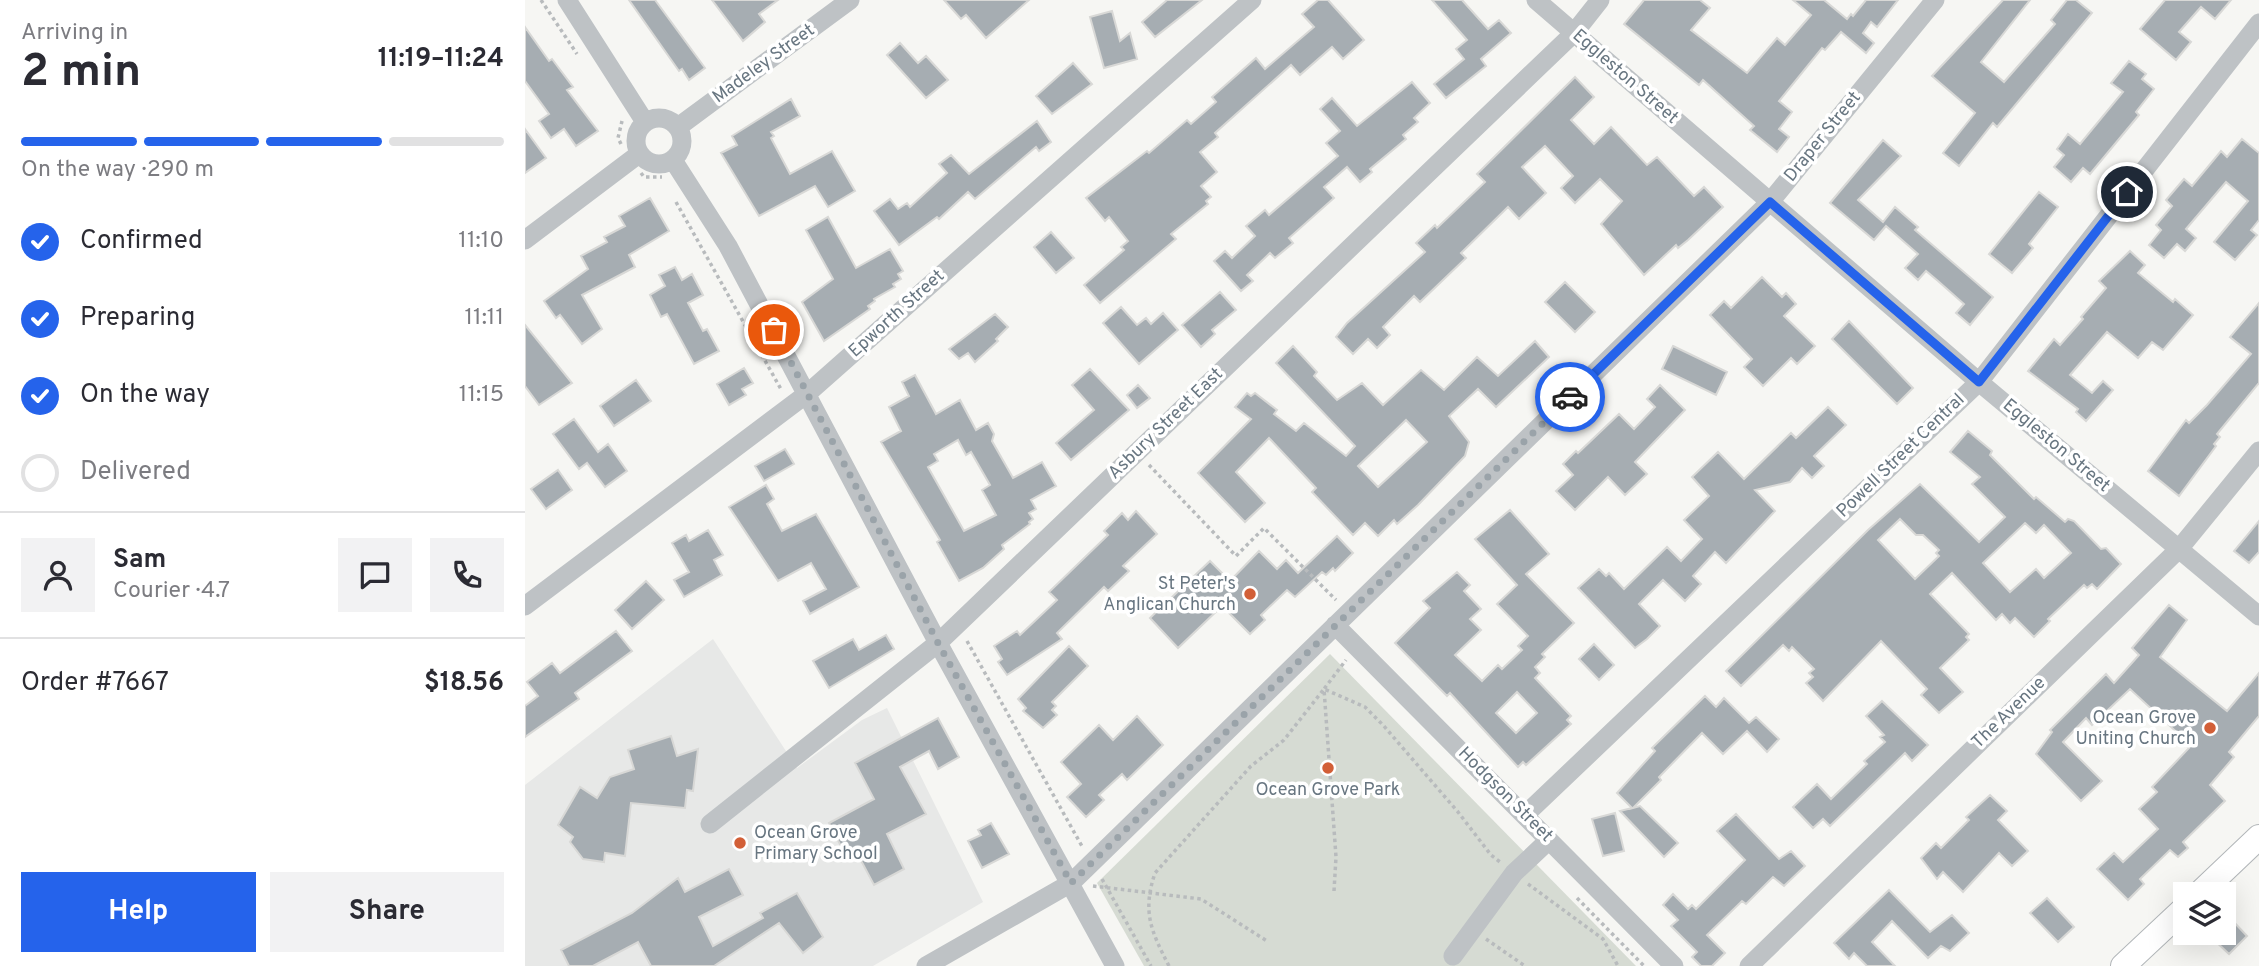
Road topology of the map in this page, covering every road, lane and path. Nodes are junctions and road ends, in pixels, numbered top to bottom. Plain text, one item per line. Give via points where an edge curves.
1 (541, 0) edge
2 (567, 0) edge
3 (850, 0) edge
4 (1252, 0) edge
5 (1536, 0) edge
6 (1600, 0) edge
7 (1935, 0) edge
8 (2259, 23) edge
9 (1574, 33) junction
10 (578, 55) dead end
11 (615, 111) dead end
12 (645, 122) junction
13 (678, 127) junction
14 (635, 157) junction
15 (673, 160) junction
16 (668, 188) dead end
17 (674, 200) dead end
18 (1770, 202) junction
19 (525, 240) edge
20 (1979, 382) junction
21 (808, 393) junction
22 (790, 407) junction
23 (1140, 449) junction
24 (2259, 451) edge
25 (2179, 549) junction
26 (1336, 600) dead end
27 (525, 606) edge
28 (2259, 617) edge
29 (957, 624) junction
30 (1335, 625) junction
31 (938, 643) junction
32 (1356, 646) junction
33 (1324, 689) junction
34 (1525, 815) junction
35 (710, 824) dead end
36 (2259, 837) edge
37 (1549, 840) junction
38 (1092, 862) junction
39 (1514, 873) junction
40 (2212, 882) edge
41 (1071, 883) junction
42 (1107, 887) junction
43 (1334, 891) dead end
44 (1148, 893) junction
45 (2173, 919) edge
46 (1473, 929) junction
47 (1266, 941) dead end
48 (1453, 956) dead end
49 (2125, 965) edge
50 (926, 966) edge
51 (1115, 966) edge
52 (1151, 966) edge
53 (1169, 966) edge
54 (1525, 966) edge
55 (1618, 966) edge
56 (1674, 966) edge
57 (1749, 966) edge

1 - 10 path
2 - 12 street
3 - 13 street, Madeley Street
4 - 21 street, Epworth Street
5 - 9 street, Eggleston Street
6 - 9 street, Asbury Street East
7 - 18 street, Draper Street
8 - 20 street, Powell Street Central
9 - 18 street, Eggleston Street
9 - 23 street, Asbury Street East
11 - 14 path via 622,122 618,138
12 - 13 street via 663,118
12 - 14 street via 636,137
13 - 15 street via 682,145
14 - 15 street via 655,164
14 - 16 path via 644,177 661,176
14 - 19 street
15 - 21 street via 728,246
17 - 22 path
18 - 20 street, Eggleston Street
18 - 30 street, Draper Street
20 - 25 street, Eggleston Street
20 - 34 street, Powell Street Central
21 - 22 street, Epworth Street
21 - 31 street
22 - 27 street, Epworth Street
23 - 26 path via 1151,470 1236,556 1264,528
23 - 29 street, Asbury Street East
24 - 25 street, The Avenue
25 - 28 street, Eggleston Street
25 - 57 street, The Avenue
29 - 31 street, Asbury Street East
29 - 38 path
30 - 32 street, Hodgson Street
30 - 38 street, Draper Street
31 - 35 street, Asbury Street East
31 - 41 street
32 - 33 path
32 - 34 street, Hodgson Street
33 - 39 path via 1365,707 1491,855
33 - 43 path via 1336,857
33 - 44 path via 1284,740 1251,766 1155,873
34 - 37 street, Hodgson Street
36 - 40 main road
37 - 39 street
37 - 56 street, Hodgson Street
38 - 41 street, Draper Street
38 - 42 path
39 - 46 street
39 - 55 path via 1603,939
41 - 42 path
41 - 50 street, Draper Street
41 - 51 street
42 - 44 path
42 - 52 path
44 - 47 path via 1201,900
44 - 53 path via 1150,928
45 - 49 main road
46 - 48 street
46 - 54 path

